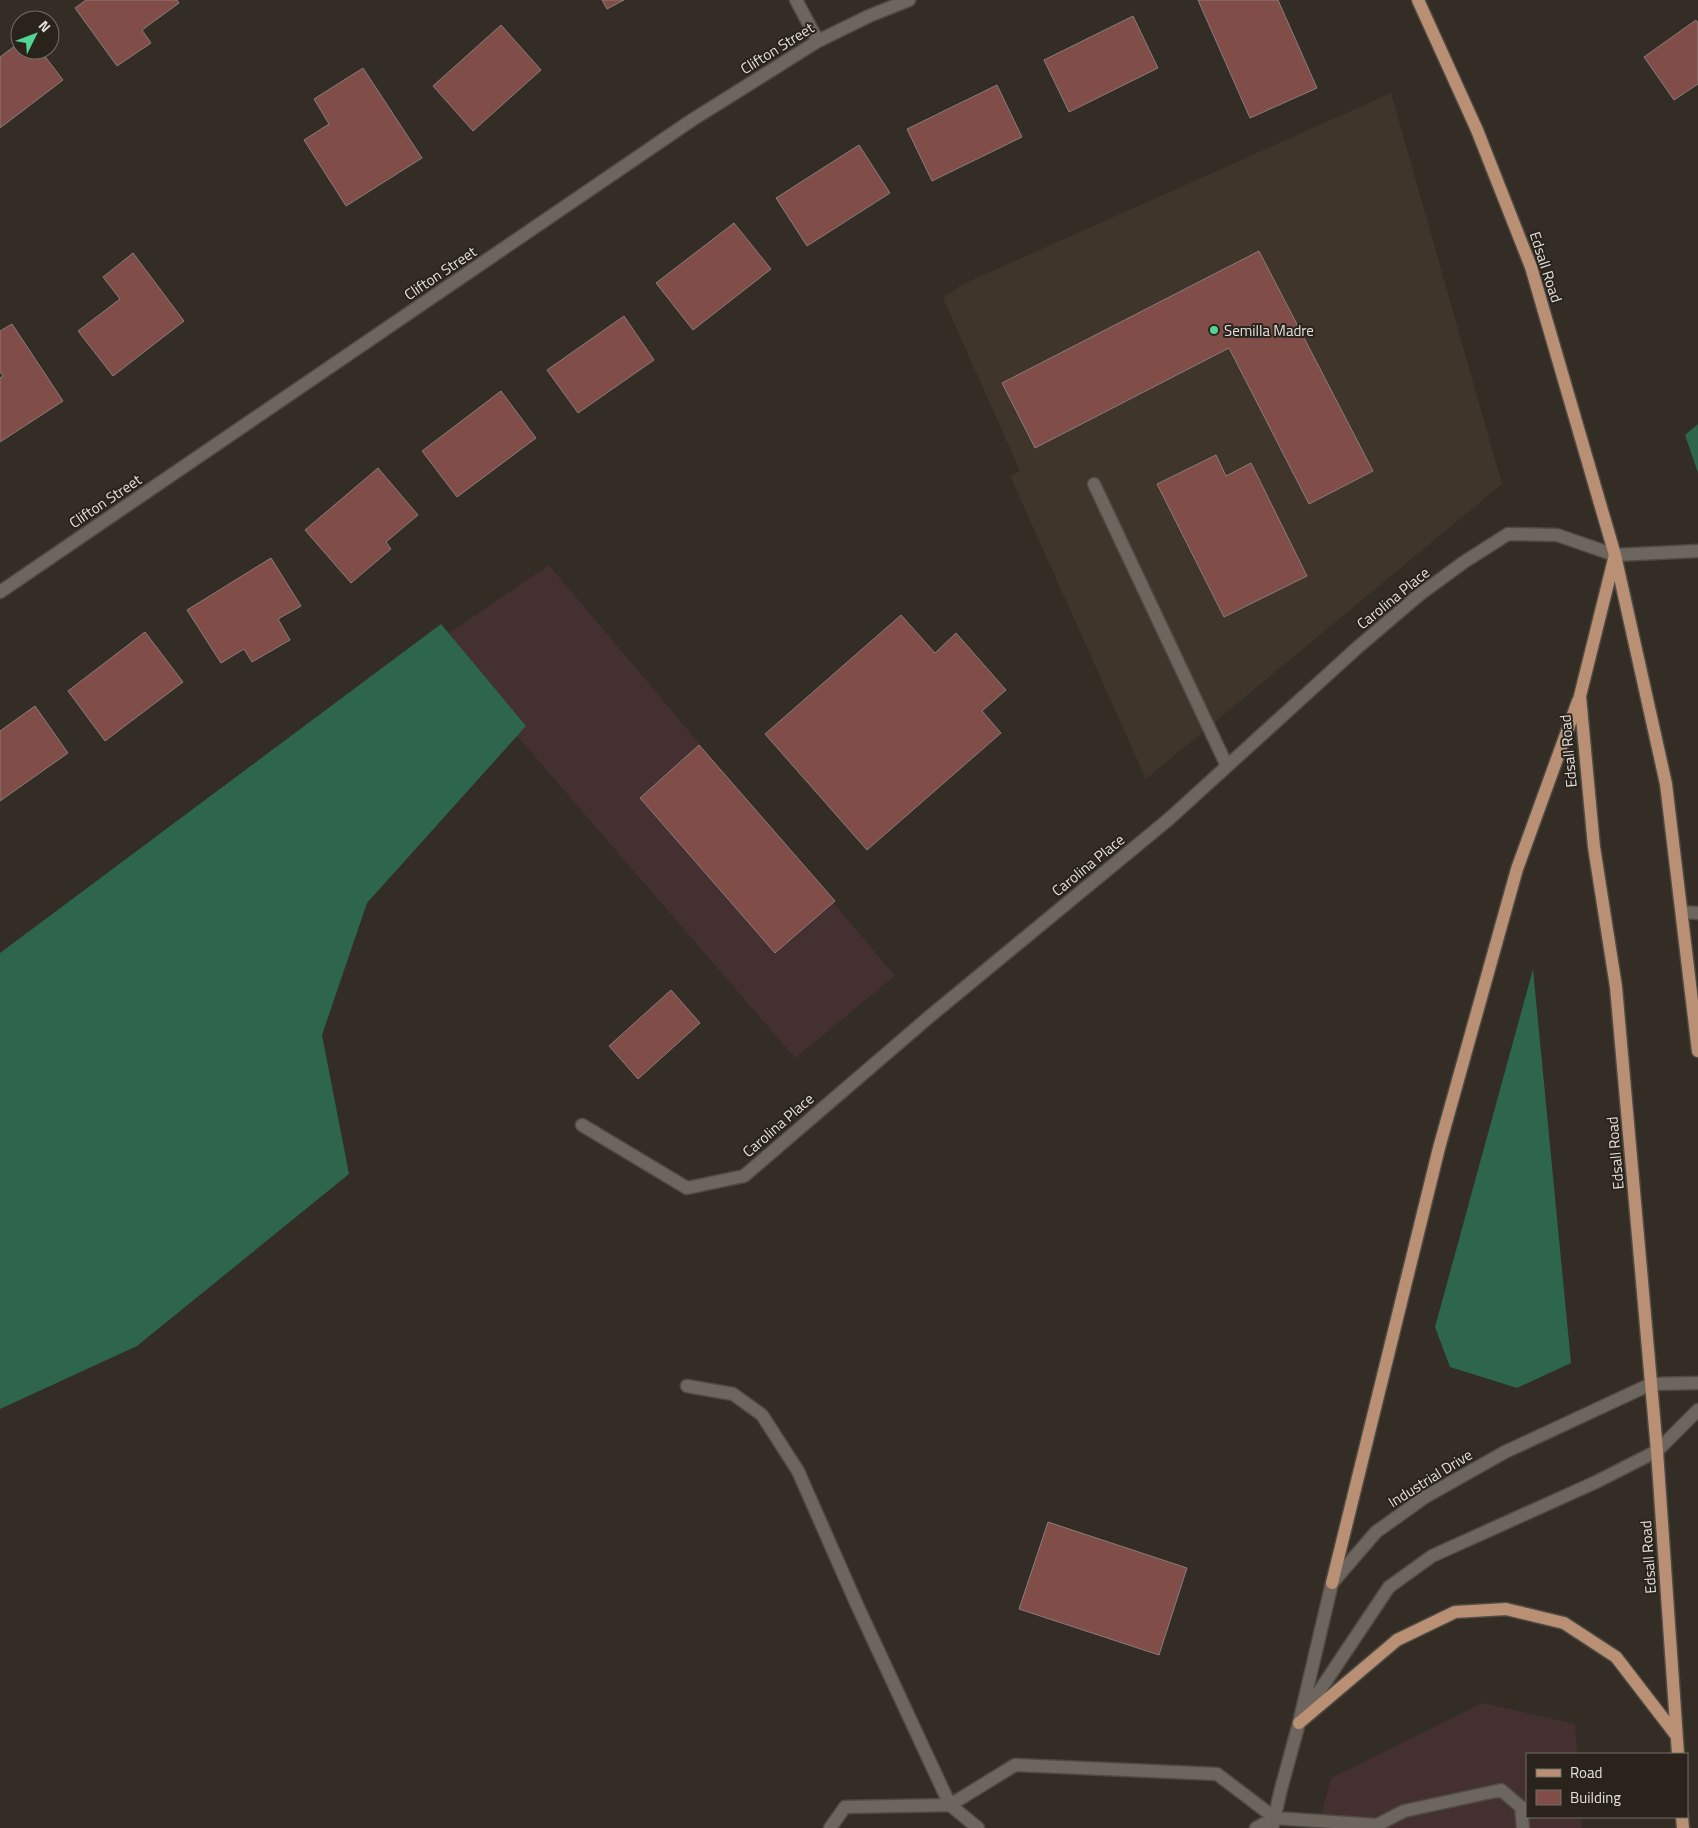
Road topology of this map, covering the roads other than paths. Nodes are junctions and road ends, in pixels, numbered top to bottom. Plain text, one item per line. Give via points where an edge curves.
1 (796, 0) edge
2 (909, 0) edge
3 (1418, 0) edge
4 (818, 41) junction
5 (1094, 484) dead end
6 (1698, 551) edge
7 (1615, 555) junction
8 (0, 592) edge
9 (1580, 696) junction
10 (1227, 766) junction
11 (1682, 912) junction
12 (1698, 913) edge
13 (1698, 1051) edge
14 (582, 1125) dead end
15 (1698, 1382) edge
16 (1651, 1384) junction
17 (688, 1386) dead end
18 (1698, 1410) edge
19 (1658, 1451) junction
20 (1332, 1583) junction
21 (1299, 1722) junction
22 (1676, 1735) junction
23 (1678, 1753) edge
24 (950, 1805) junction
25 (1274, 1823) edge
26 (830, 1828) edge
27 (978, 1828) edge
28 (1256, 1828) edge
29 (1523, 1828) edge

1 - 4 street
2 - 4 street, Clifton Street
3 - 7 main road, Edsall Road via 1477,130 1531,267
4 - 8 street, Clifton Street via 692,120
5 - 10 street
6 - 7 street
7 - 9 main road, Edsall Road
7 - 10 street, Carolina Place via 1557,535 1508,534 1419,595
7 - 11 main road, Edsall Road via 1666,784
9 - 16 main road, Edsall Road via 1594,847 1616,987
9 - 20 main road via 1517,869 1444,1130
10 - 14 street, Carolina Place via 1169,819 930,1016 744,1176 687,1188
11 - 12 street
11 - 13 main road, Edsall Road
15 - 16 street, Industrial Drive
16 - 19 main road, Edsall Road
16 - 20 street, Industrial Drive via 1505,1452 1425,1496 1376,1532
17 - 24 street via 733,1394 762,1415 798,1471
18 - 19 street, Industrial Drive
19 - 21 street, Industrial Drive via 1432,1556 1389,1587
19 - 22 main road, Edsall Road
20 - 21 street, Industrial Drive
21 - 22 main road via 1396,1640 1455,1612 1506,1609 1564,1623 1616,1657
21 - 25 street, Industrial Drive
22 - 23 main road, Edsall Road
24 - 25 street via 1015,1765 1217,1774
24 - 26 street via 845,1807
24 - 27 street
25 - 28 street
25 - 29 street via 1377,1825 1404,1811 1501,1790 1521,1807

